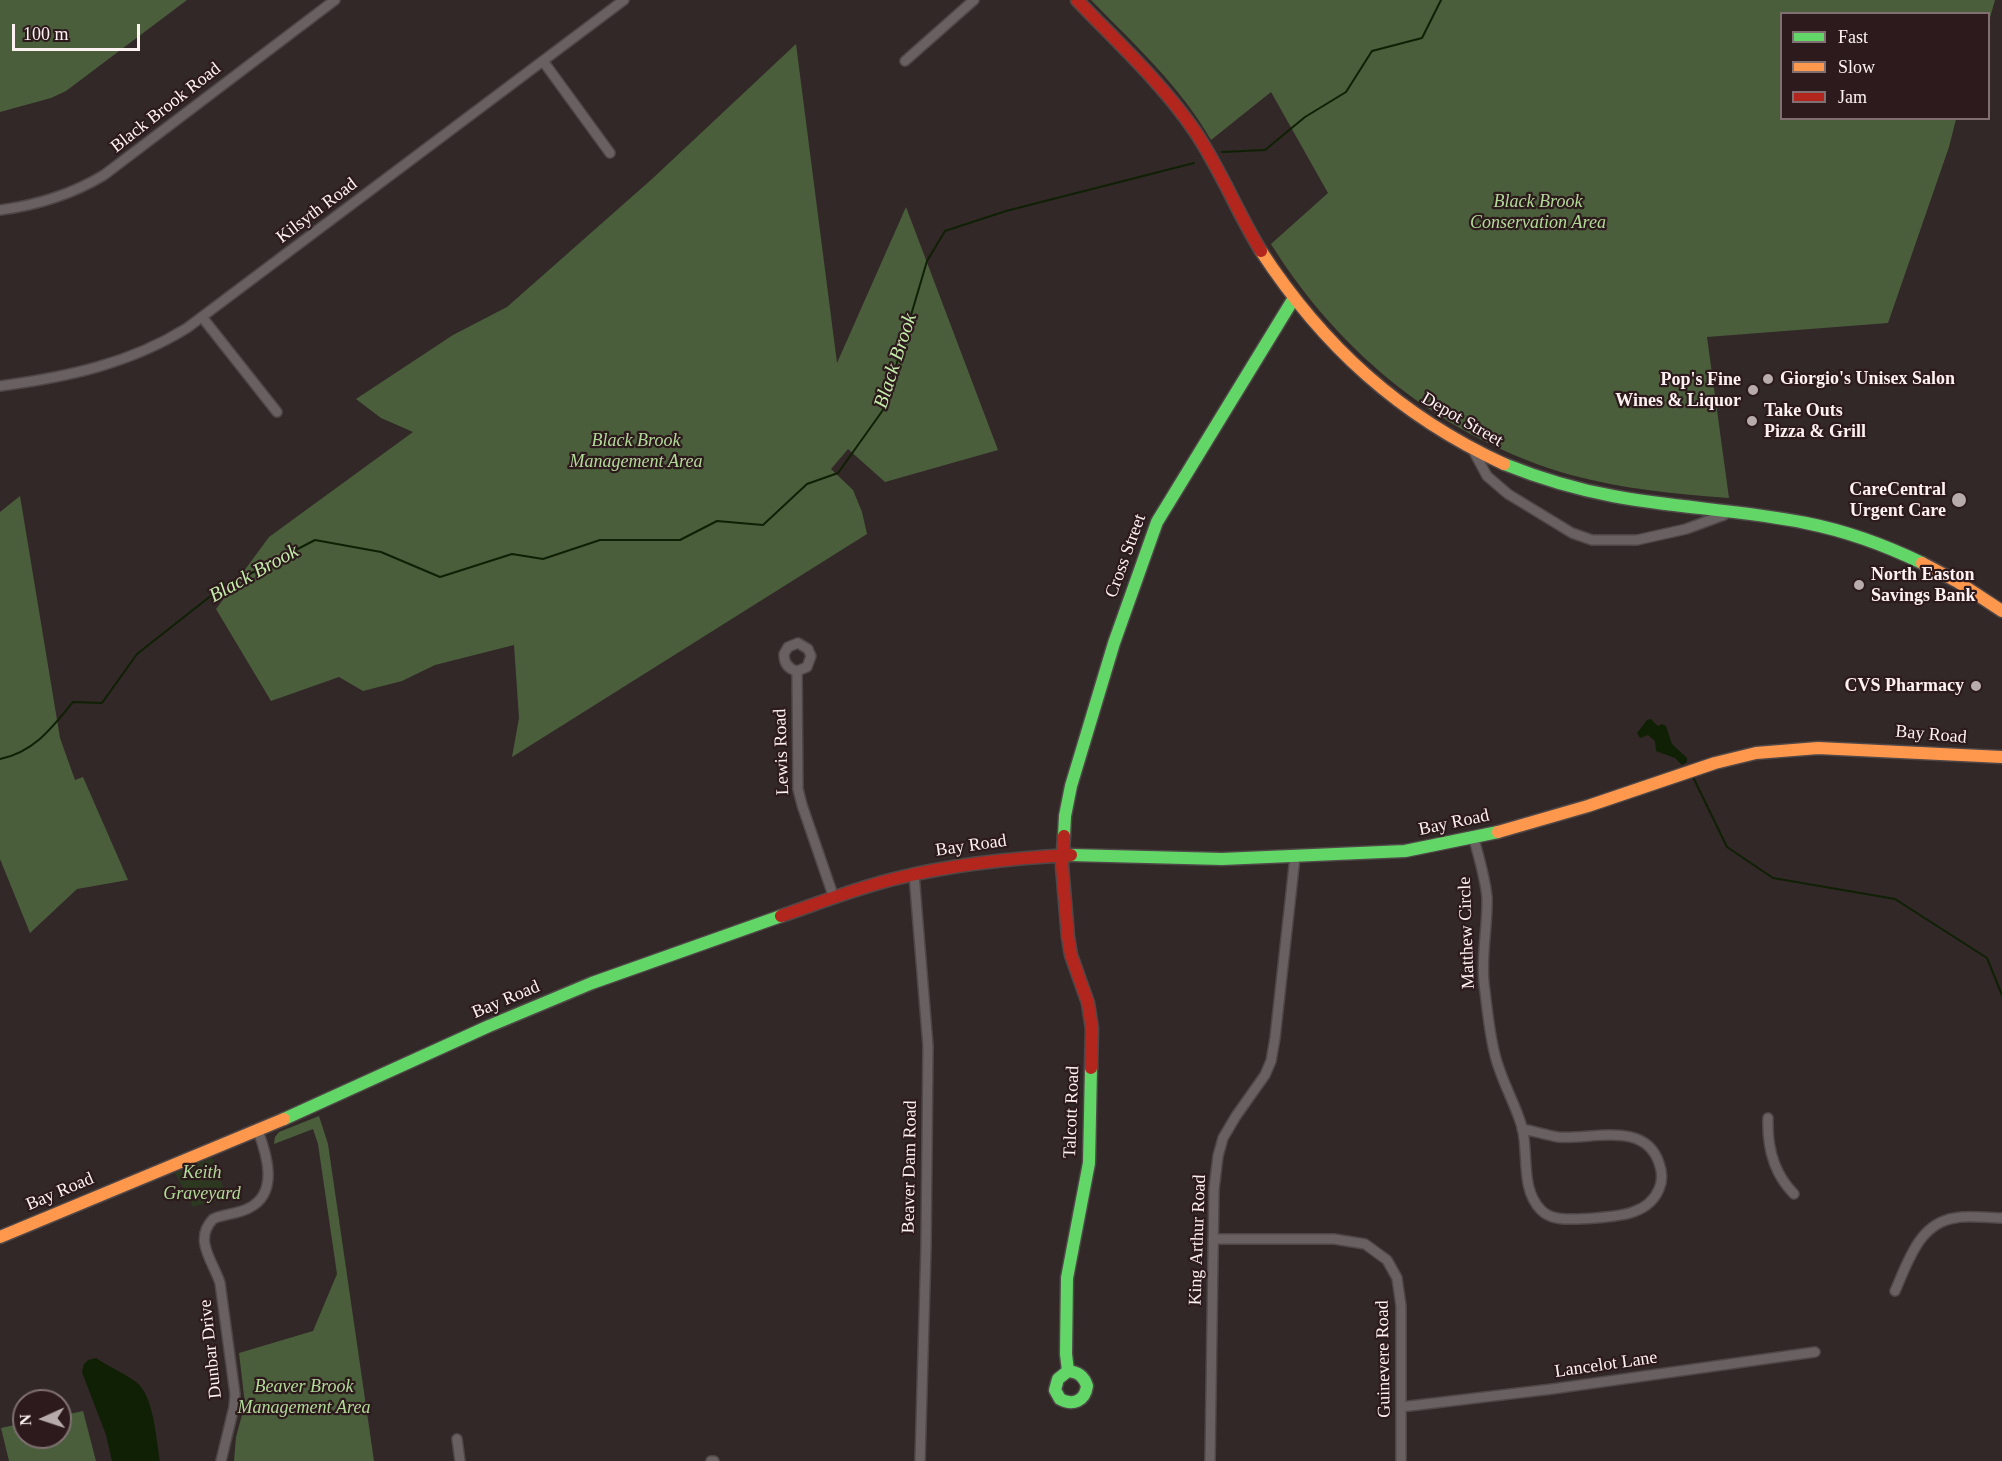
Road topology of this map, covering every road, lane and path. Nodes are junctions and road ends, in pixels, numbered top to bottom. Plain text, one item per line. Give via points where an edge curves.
1 (335, 0) edge
2 (624, 0) edge
3 (974, 0) edge
4 (1077, 0) edge
5 (543, 61) junction
6 (905, 62) dead end
7 (610, 153) dead end
8 (0, 210) edge
9 (1294, 298) junction
10 (202, 317) junction
11 (0, 386) edge
12 (277, 412) dead end
13 (1471, 448) junction
14 (1730, 512) junction
15 (2002, 611) edge
16 (797, 670) dead end
17 (2002, 757) edge
18 (1474, 839) junction
19 (1062, 855) junction
20 (1294, 857) junction
21 (914, 874) junction
22 (834, 898) junction
23 (1768, 1118) dead end
24 (1522, 1129) junction
25 (258, 1131) junction
26 (1794, 1194) dead end
27 (2002, 1218) edge
28 (0, 1237) edge
29 (1213, 1239) junction
30 (1895, 1291) dead end
31 (1815, 1352) dead end
32 (1068, 1371) dead end
33 (1401, 1407) junction
34 (457, 1439) dead end
35 (221, 1461) edge
36 (460, 1461) edge
37 (920, 1461) edge
38 (1210, 1461) edge
39 (1401, 1461) edge

1 - 8 street, Black Brook Road via 104,175 55,199
2 - 5 street, Kilsyth Road
3 - 6 street
4 - 9 main road, Depot Street via 1189,123 1263,254
5 - 7 street
5 - 10 street, Kilsyth Road
9 - 13 main road, Depot Street via 1325,338 1370,380 1415,415
9 - 19 main road, Cross Street via 1157,522 1072,778
10 - 11 street, Kilsyth Road via 152,348 121,360 70,375
10 - 12 street
13 - 14 main road, Depot Street via 1524,473 1584,492
13 - 14 street via 1487,476 1508,494 1572,533 1592,540 1644,538 1686,529
14 - 15 main road, Depot Street via 1809,524 1858,538 1943,573
16 - 22 street, Lewis Road via 798,789
17 - 18 main road, Bay Road via 1825,747 1756,753
18 - 20 main road, Bay Road via 1405,851
18 - 24 street, Matthew Circle via 1487,898 1483,965 1493,1043
19 - 20 main road, Bay Road via 1186,860
19 - 21 main road, Bay Road via 1013,858
19 - 32 main road, Talcott Road via 1069,946 1088,1003 1092,1029 1089,1163 1067,1278
20 - 29 street, King Arthur Road via 1273,1054 1262,1082 1223,1138 1214,1189
21 - 22 main road, Bay Road
21 - 37 street, Beaver Dam Road via 928,1046
22 - 25 main road, Bay Road via 591,983
23 - 26 street via 1773,1161 1783,1183
24 - 24 street, Matthew Circle via 1533,1201 1554,1218 1627,1214 1643,1209 1654,1199 1662,1171 1657,1157 1636,1138 1557,1137
25 - 28 main road, Bay Road
25 - 35 street, Dunbar Drive via 268,1166 262,1196 250,1208 213,1219 204,1233 203,1242 220,1283 234,1383 234,1407
27 - 30 street via 1957,1217 1932,1227 1918,1242
29 - 33 street, Guinevere Road via 1334,1239 1365,1244 1380,1254 1391,1266 1399,1287
29 - 38 street, King Arthur Road
31 - 33 street, Lancelot Lane
33 - 39 street, Guinevere Road
34 - 36 street

